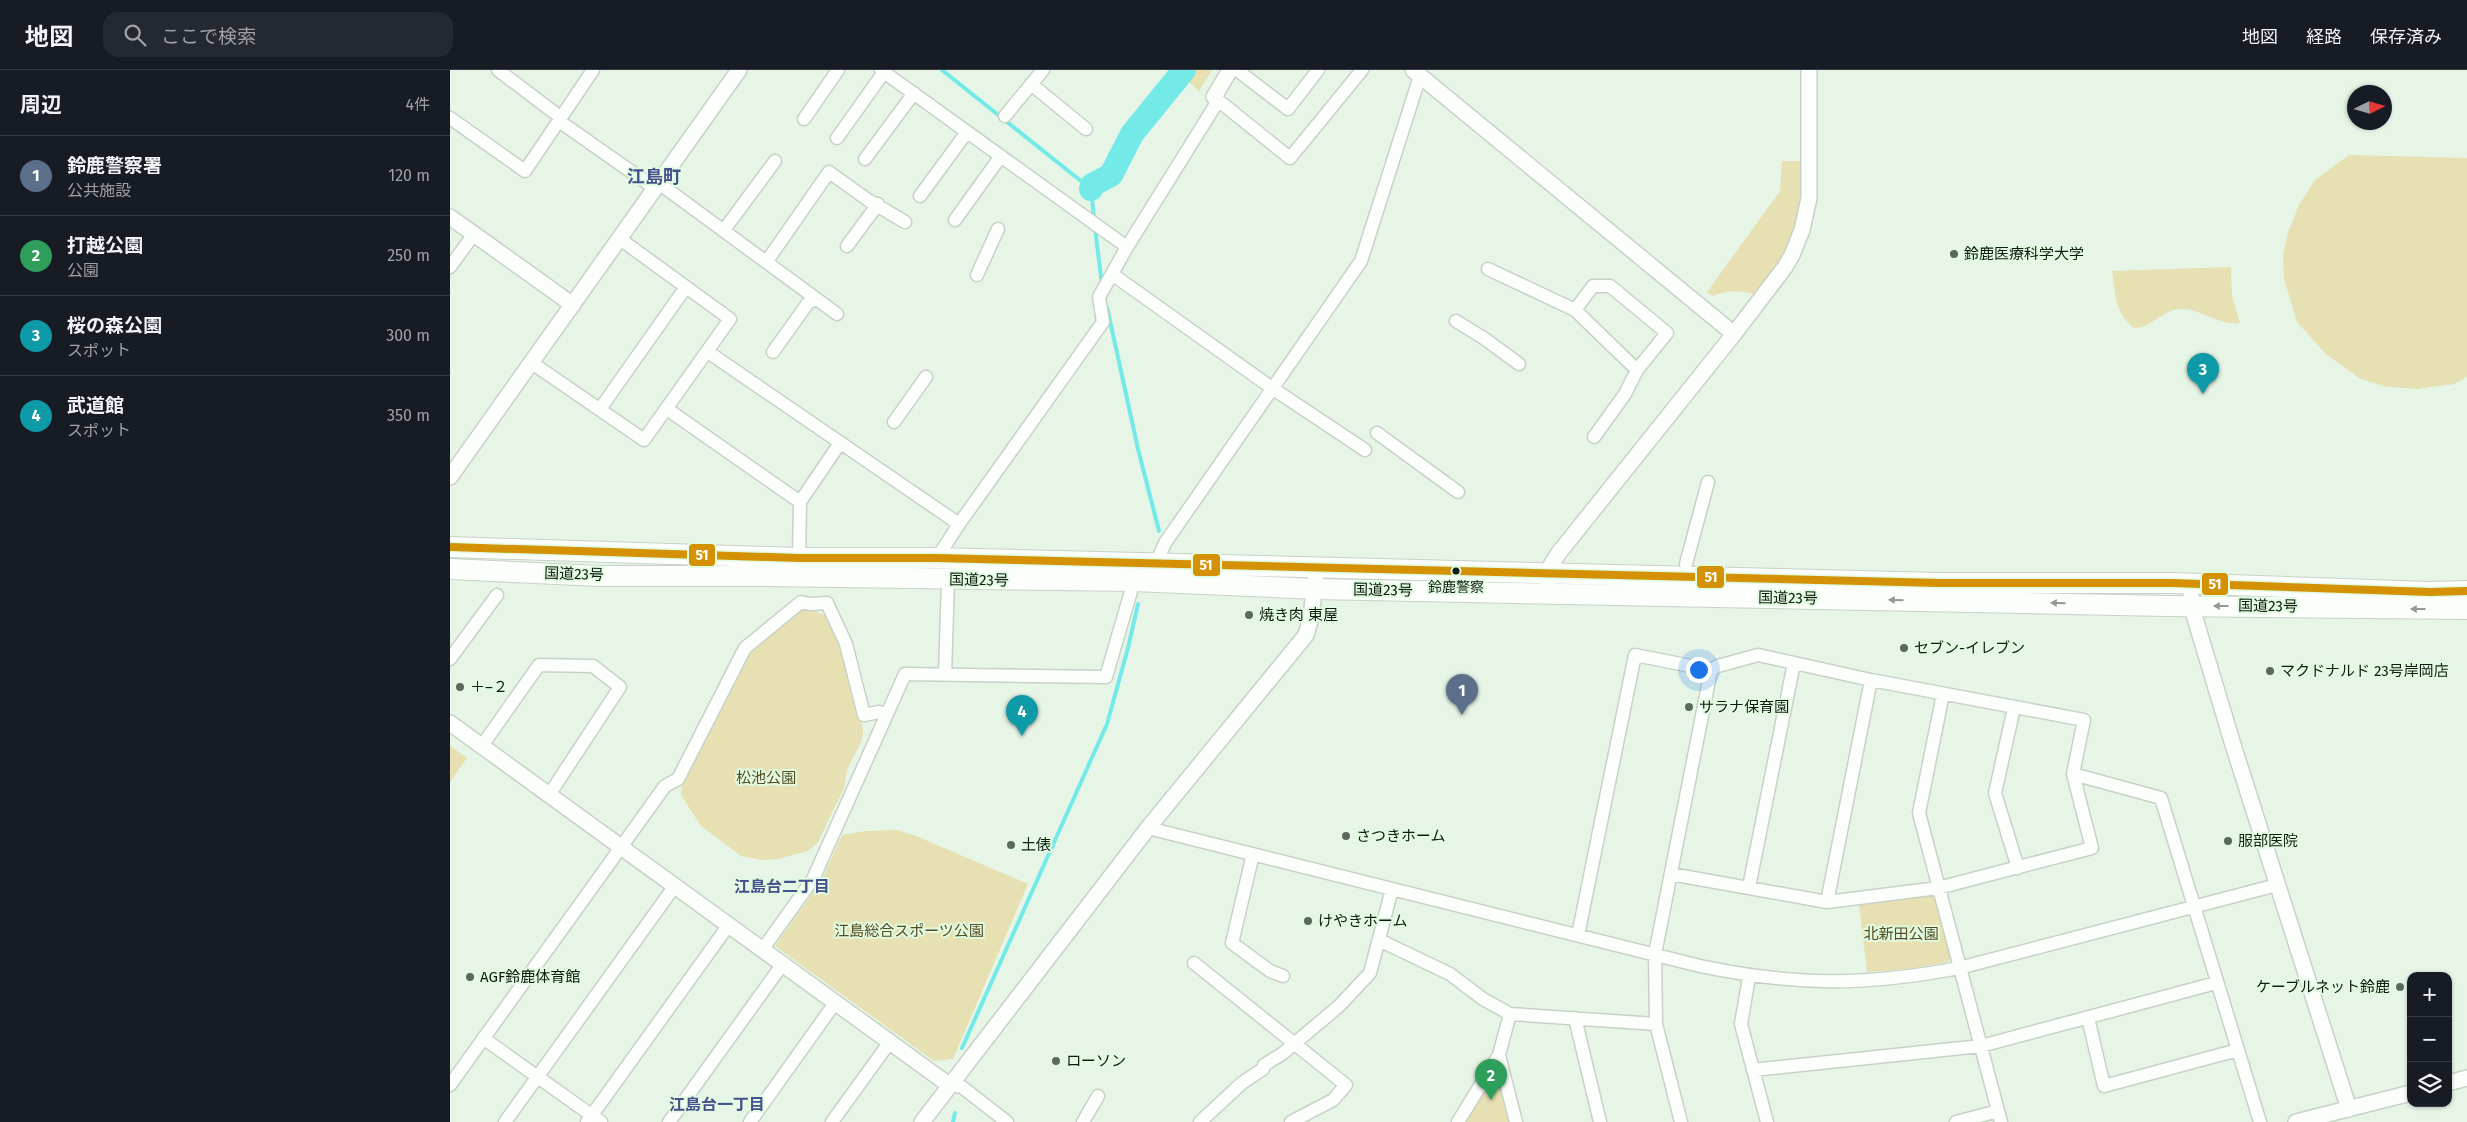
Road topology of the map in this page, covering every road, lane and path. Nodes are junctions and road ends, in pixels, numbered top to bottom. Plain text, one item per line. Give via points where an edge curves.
1 (498, 70) edge
2 (593, 70) edge
3 (739, 70) edge
4 (838, 70) edge
5 (1043, 70) edge
6 (1230, 70) edge
7 (1237, 70) edge
8 (1318, 70) edge
9 (1362, 70) edge
10 (1809, 70) edge
11 (882, 71) edge
12 (1417, 73) edge
13 (1031, 84) junction
14 (914, 94) junction
15 (1216, 99) junction
16 (1005, 116) dead end
17 (560, 119) junction
18 (804, 119) dead end
19 (451, 121) edge
20 (1086, 129) dead end
21 (967, 132) junction
22 (837, 138) dead end
23 (1001, 156) junction
24 (866, 159) dead end
25 (775, 161) dead end
26 (658, 187) junction
27 (920, 196) dead end
28 (878, 204) junction
29 (450, 216) edge
30 (955, 220) dead end
31 (906, 222) dead end
32 (998, 229) dead end
33 (724, 230) junction
34 (474, 234) junction
35 (620, 239) junction
36 (847, 246) dead end
37 (1127, 247) junction
38 (767, 261) junction
39 (450, 268) edge
40 (1488, 269) dead end
41 (978, 275) dead end
42 (1109, 278) junction
43 (686, 287) junction
44 (816, 299) junction
45 (573, 305) junction
46 (1575, 310) junction
47 (837, 314) dead end
48 (1456, 321) dead end
49 (1734, 334) junction
50 (708, 352) junction
51 (773, 352) dead end
52 (532, 363) junction
53 (1519, 364) dead end
54 (1637, 370) junction
55 (926, 377) dead end
56 (1272, 388) junction
57 (600, 409) junction
58 (667, 409) junction
59 (894, 422) dead end
60 (1377, 433) dead end
61 (1594, 437) dead end
62 (840, 443) junction
63 (1365, 450) dead end
64 (450, 477) edge
65 (1708, 482) dead end
66 (1458, 492) dead end
67 (800, 502) junction
68 (959, 524) junction
69 (450, 547) edge
70 (799, 558) junction
71 (937, 558) junction
72 (1156, 563) junction
73 (1686, 564) dead end
74 (1317, 566) junction
75 (450, 569) edge
76 (1547, 572) junction
77 (948, 580) junction
78 (1134, 582) junction
79 (2191, 584) junction
80 (1316, 589) junction
81 (2467, 590) edge
82 (1548, 592) junction
83 (497, 595) dead end
84 (2191, 605) junction
85 (2467, 609) edge
86 (450, 658) edge
87 (1794, 663) junction
88 (1711, 670) junction
89 (945, 674) junction
90 (1871, 680) junction
91 (1944, 694) junction
92 (2014, 708) junction
93 (887, 714) junction
94 (450, 723) edge
95 (481, 747) junction
96 (2073, 774) junction
97 (549, 795) junction
98 (1148, 828) junction
99 (620, 847) junction
100 (1253, 854) junction
101 (2018, 868) junction
102 (1671, 874) junction
103 (2277, 885) junction
104 (674, 887) junction
105 (1750, 887) junction
106 (1938, 888) junction
107 (1392, 889) junction
108 (1826, 902) junction
109 (2194, 906) junction
110 (728, 926) junction
111 (1578, 935) junction
112 (1379, 940) junction
113 (762, 950) junction
114 (1655, 954) junction
115 (1194, 963) dead end
116 (782, 965) junction
117 (1960, 968) junction
118 (1283, 976) dead end
119 (1749, 976) junction
120 (2216, 983) junction
121 (835, 1003) junction
122 (1510, 1014) junction
123 (1575, 1018) junction
124 (2088, 1018) junction
125 (1656, 1024) junction
126 (483, 1038) junction
127 (889, 1042) junction
128 (1293, 1043) junction
129 (1981, 1046) junction
130 (2238, 1050) junction
131 (1499, 1056) junction
132 (1753, 1070) junction
133 (538, 1078) junction
134 (2467, 1078) edge
135 (2452, 1082) edge
136 (450, 1084) edge
137 (949, 1085) junction
138 (2407, 1093) edge
139 (1098, 1096) dead end
140 (2349, 1109) junction
141 (2000, 1117) edge
142 (593, 1120) edge
143 (506, 1122) edge
144 (669, 1122) edge
145 (750, 1122) edge
146 (832, 1122) edge
147 (922, 1122) edge
148 (1007, 1122) edge
149 (1083, 1122) edge
150 (1200, 1122) edge
151 (1291, 1122) edge
152 (1458, 1122) edge
153 (1516, 1122) edge
154 (1600, 1122) edge
155 (1681, 1122) edge
156 (1767, 1122) edge
157 (1956, 1122) edge
158 (2260, 1122) edge
159 (2296, 1122) edge

1 - 17 street
2 - 17 street
3 - 26 street
4 - 18 street
5 - 13 street
6 - 15 street
7 - 8 street via 1288,109
9 - 15 street via 1290,158
10 - 49 street via 1809,198 1802,230 1785,268
11 - 14 street
11 - 22 street
12 - 49 street
12 - 56 street via 1360,261
13 - 16 street
13 - 20 street
14 - 21 street
14 - 24 street
15 - 37 street
17 - 19 street via 525,171
17 - 26 street
21 - 23 street
21 - 27 street
23 - 30 street
23 - 37 street
25 - 33 street
26 - 33 street
26 - 35 street
28 - 31 street
28 - 36 street
28 - 38 street via 829,172
29 - 34 street
32 - 41 street
33 - 38 street
34 - 39 street
34 - 45 street
35 - 43 street
35 - 45 street
37 - 42 street
38 - 44 street
40 - 46 street
42 - 56 street
42 - 68 street via 1099,298 1103,322
43 - 50 street via 730,319
43 - 57 street
44 - 47 street
44 - 51 street via 808,303
45 - 52 street
46 - 54 street
46 - 54 street via 1593,286 1610,286 1667,333
48 - 53 street
49 - 76 street
50 - 58 street
50 - 62 street
52 - 57 street
52 - 64 street
54 - 61 street via 1625,394
55 - 59 street
56 - 63 street
56 - 72 street via 1165,542
57 - 58 street via 644,440
58 - 67 street
60 - 66 street
62 - 67 street
62 - 68 street
65 - 73 street
67 - 70 street
68 - 71 street
69 - 70 highway, 国道23号
70 - 71 highway, 国道23号
71 - 72 highway, 国道23号
72 - 74 highway, 国道23号
74 - 76 highway, 国道23号
74 - 80 street
75 - 77 highway, 国道23号 via 600,576
76 - 79 highway, 国道23号 via 1940,583
76 - 82 street
77 - 78 highway, 国道23号
77 - 89 street
78 - 80 highway, 国道23号
78 - 89 street via 1106,678
79 - 81 highway, 国道23号 via 2420,592
79 - 84 street
80 - 82 highway, 国道23号
80 - 98 street via 1306,635
84 -> 82 highway, 国道23号
83 - 86 street
85 -> 84 highway, 国道23号
84 - 103 street
87 - 88 street via 1758,655
87 - 90 street
87 - 105 street
88 - 102 street
88 - 111 street via 1635,655
89 - 93 street via 905,674
90 - 91 street
90 - 108 street
91 - 92 street
91 - 106 street via 1919,813
92 - 96 street via 2084,720
92 - 101 street via 1995,793
93 - 99 street via 864,715 846,644 826,603 801,602 744,648 678,779 665,786
93 - 113 street via 813,879
94 - 95 street
95 - 97 street
95 - 97 street via 539,665 593,666 620,688
96 - 101 street via 2092,848
96 - 109 street via 2161,798
97 - 99 street
98 - 100 street
98 - 137 street
99 - 104 street
99 - 126 street
100 - 107 street
100 - 118 street via 1232,943 1270,972
101 - 106 street
102 - 105 street
102 - 114 street
103 - 109 street
103 - 140 street
104 - 110 street
104 - 133 street
105 - 108 street
106 - 108 street
106 - 117 street
107 - 111 street
107 - 112 street
109 - 117 street
109 - 120 street
110 - 113 street
110 - 142 street
111 - 114 street
112 - 122 street via 1450,974
112 - 128 street via 1370,973 1338,1006
113 - 116 street
114 - 119 street
114 - 125 street
115 - 128 street
116 - 121 street
116 - 144 street
117 - 119 street via 1908,978 1859,982 1814,983
117 - 129 street
119 - 132 street via 1741,1024
120 - 124 street
120 - 130 street
121 - 127 street
121 - 145 street
122 - 123 street
122 - 131 street
123 - 125 street
123 - 154 street
124 - 129 street
124 - 130 street via 2104,1086
125 - 155 street
126 - 133 street
126 - 136 street
127 - 137 street
127 - 146 street
128 - 150 street via 1242,1083
128 - 151 street via 1346,1085 1332,1100
129 - 132 street
129 - 141 street
130 - 158 street
131 - 152 street
131 - 153 street
132 - 156 street
133 - 142 street
133 - 143 street
134 - 135 street
137 - 147 street
137 - 148 street via 962,1087
138 - 140 street
139 - 149 street
140 - 159 street
141 - 157 street

